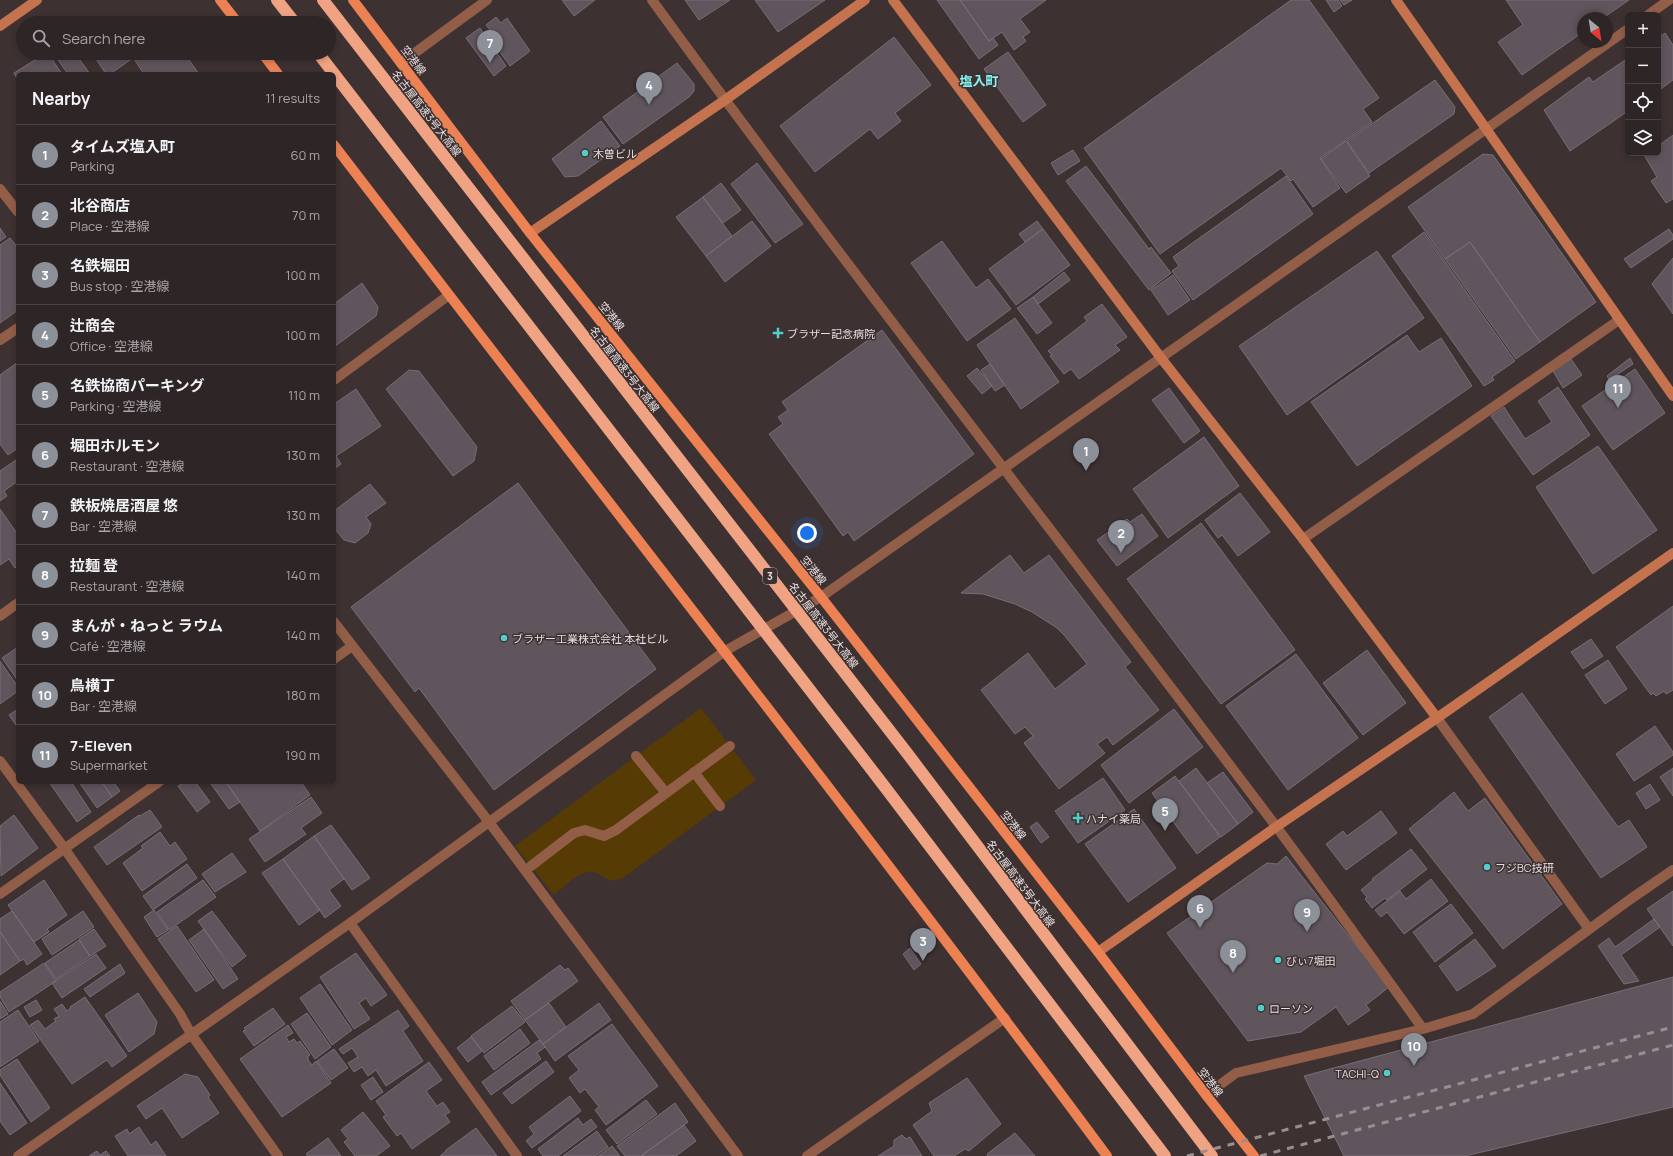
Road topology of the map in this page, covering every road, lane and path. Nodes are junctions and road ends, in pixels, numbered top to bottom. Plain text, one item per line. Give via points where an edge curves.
1 (37, 0) edge
2 (220, 0) edge
3 (277, 0) edge
4 (323, 0) edge
5 (353, 0) edge
6 (487, 0) edge
7 (652, 0) edge
8 (865, 0) edge
9 (893, 0) edge
10 (1396, 0) edge
11 (1670, 0) edge
12 (1652, 12) edge
13 (233, 16) edge
14 (290, 16) edge
15 (335, 16) edge
16 (336, 17) edge
17 (0, 26) edge
18 (1625, 31) edge
19 (267, 60) edge
20 (323, 60) edge
21 (401, 63) junction
22 (276, 72) edge
23 (333, 72) edge
24 (336, 76) edge
25 (725, 100) junction
26 (1486, 129) junction
27 (336, 148) edge
28 (0, 190) edge
29 (16, 210) edge
30 (530, 233) junction
31 (449, 295) junction
32 (1619, 320) junction
33 (16, 329) edge
34 (0, 340) edge
35 (1161, 358) junction
36 (336, 379) edge
37 (1673, 396) edge
38 (1003, 469) junction
39 (1304, 539) junction
40 (1673, 553) edge
41 (820, 597) junction
42 (16, 604) edge
43 (0, 616) edge
44 (336, 625) edge
45 (352, 646) junction
46 (725, 651) junction
47 (336, 658) edge
48 (1438, 718) junction
49 (730, 746) dead end
50 (636, 756) dead end
51 (0, 761) edge
52 (694, 772) junction
53 (16, 783) edge
54 (17, 784) edge
55 (156, 784) edge
56 (666, 793) junction
57 (720, 806) dead end
58 (489, 822) junction
59 (1276, 827) junction
60 (64, 848) junction
61 (531, 866) dead end
62 (1673, 870) edge
63 (0, 894) edge
64 (350, 923) junction
65 (1589, 928) junction
66 (1098, 952) junction
67 (1005, 1018) junction
68 (1423, 1029) junction
69 (191, 1034) junction
70 (1206, 1095) junction
71 (18, 1156) edge
72 (278, 1156) edge
73 (517, 1156) edge
74 (738, 1156) edge
75 (807, 1156) edge
76 (1107, 1156) edge
77 (1165, 1156) edge
78 (1212, 1156) edge
79 (1254, 1156) edge

1 - 17 street
2 - 13 main road
3 - 14 highway
4 - 15 highway, 名古屋高速3号大高線 / 3
5 - 21 main road, 空港線
6 - 21 street
7 - 25 street
8 - 25 street
9 - 35 street
10 - 26 street
11 - 12 street
16 - 78 highway, 名古屋高速3号大高線 / 3 via 902,747
18 - 26 street
19 - 22 main road
20 - 23 highway
21 - 30 main road, 空港線
24 - 77 highway via 873,771
25 - 30 street
25 - 38 street
26 - 32 street
26 - 35 street
27 - 31 main road
28 - 29 street
30 - 41 main road, 空港線
31 - 36 street
31 - 46 main road
32 - 37 street
32 - 39 street
33 - 34 street
35 - 38 street
35 - 39 street
38 - 41 street
38 - 59 street
39 - 48 street
40 - 48 street
41 - 46 street
41 - 66 main road, 空港線
42 - 43 street
44 - 45 street
45 - 47 street
45 - 58 street
46 - 58 street
46 - 67 main road
48 - 59 street
48 - 65 street
49 - 52 street
50 - 56 street
51 - 53 street
52 - 56 street
52 - 57 street
54 - 60 street
55 - 60 street
56 - 61 street via 616,830 604,836 585,830 574,833
58 - 64 street
58 - 74 street
59 - 66 street
59 - 68 street
60 - 63 street
60 - 69 street via 180,1014
62 - 65 street
64 - 69 street
64 - 73 street
65 - 68 street via 1473,1014
66 - 70 main road, 空港線
67 - 75 street
67 - 76 main road
68 - 70 street via 1236,1073
69 - 71 street
69 - 72 street
70 - 79 main road, 空港線

